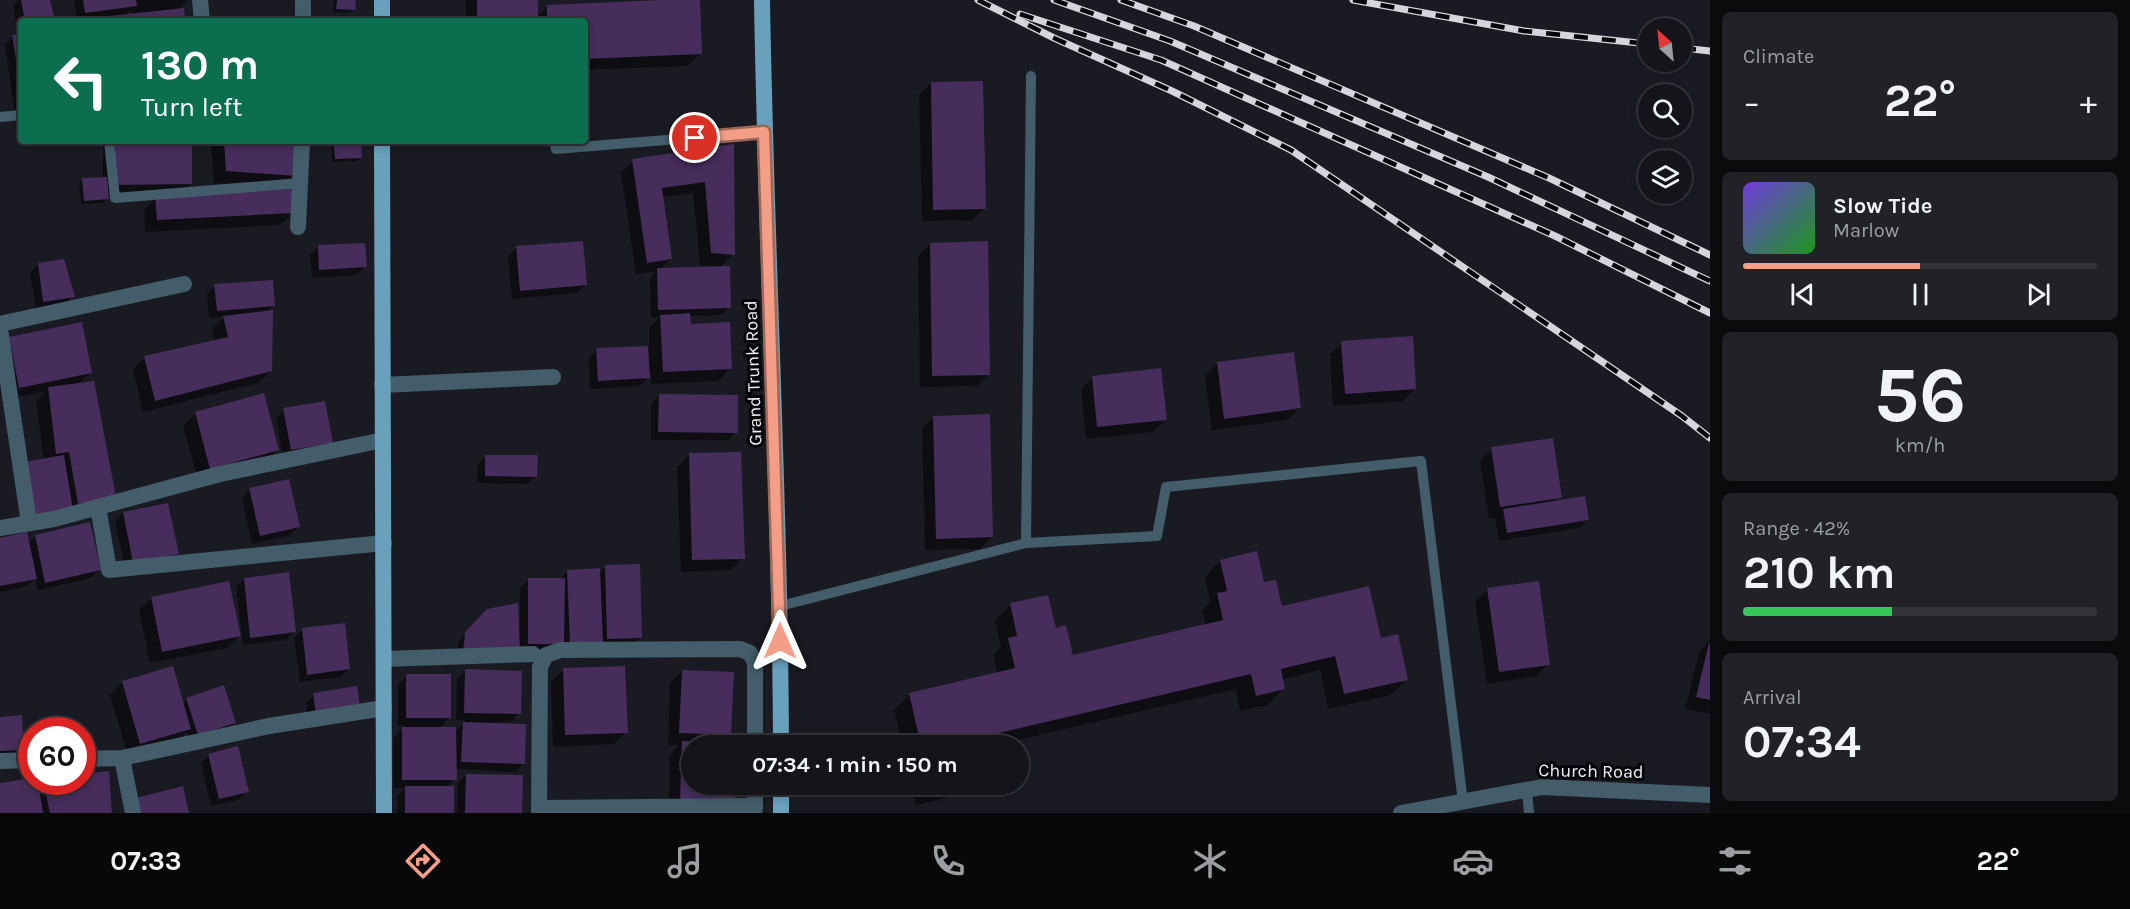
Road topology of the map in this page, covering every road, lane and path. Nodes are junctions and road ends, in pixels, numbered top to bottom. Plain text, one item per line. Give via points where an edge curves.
1 (200, 0) edge
2 (303, 0) edge
3 (382, 0) edge
4 (762, 0) edge
5 (202, 18) edge
6 (303, 18) edge
7 (382, 18) edge
8 (1031, 75) dead end
9 (18, 115) edge
10 (0, 117) edge
11 (764, 132) junction
12 (110, 144) edge
13 (302, 144) edge
14 (382, 144) edge
15 (555, 144) edge
16 (301, 183) junction
17 (298, 227) dead end
18 (184, 284) dead end
19 (0, 324) edge
20 (0, 329) edge
21 (553, 377) dead end
22 (382, 385) junction
23 (383, 440) junction
24 (98, 507) junction
25 (29, 523) junction
26 (0, 528) edge
27 (384, 543) junction
28 (1026, 543) junction
29 (780, 606) junction
30 (533, 654) dead end
31 (384, 659) junction
32 (384, 708) junction
33 (755, 735) edge
34 (781, 735) edge
35 (122, 758) junction
36 (96, 759) edge
37 (18, 760) edge
38 (0, 761) edge
39 (1527, 790) junction
40 (781, 795) edge
41 (1710, 795) edge
42 (1462, 802) junction
43 (754, 809) edge
44 (539, 811) edge
45 (134, 813) edge
46 (384, 813) edge
47 (781, 813) edge
48 (1401, 813) edge
49 (1529, 813) edge

1 - 5 street
2 - 6 street
3 - 7 main road
4 - 11 main road, Grand Trunk Road
8 - 28 lane
9 - 10 lane
11 - 15 lane via 556,149
11 - 29 main road, Grand Trunk Road
12 - 16 lane via 115,198
13 - 16 street
14 - 22 main road
16 - 17 street
18 - 19 street
20 - 25 street
21 - 22 street
22 - 23 main road
23 - 24 street via 220,474
23 - 27 main road
24 - 25 street
24 - 27 street via 109,570
25 - 26 street
27 - 31 main road
28 - 29 lane
28 - 42 lane via 1156,536 1166,487 1421,461
29 - 34 main road, Grand Trunk Road
30 - 31 street
31 - 32 main road
32 - 35 street via 269,726
32 - 46 main road
33 - 44 street via 756,662 750,653 740,649 561,650 546,655 540,667
35 - 36 street
35 - 45 street
37 - 38 street
39 - 41 street, Church Road
39 - 42 street, Church Road
39 - 49 lane
40 - 47 main road
42 - 48 street, Church Road
43 - 44 street

